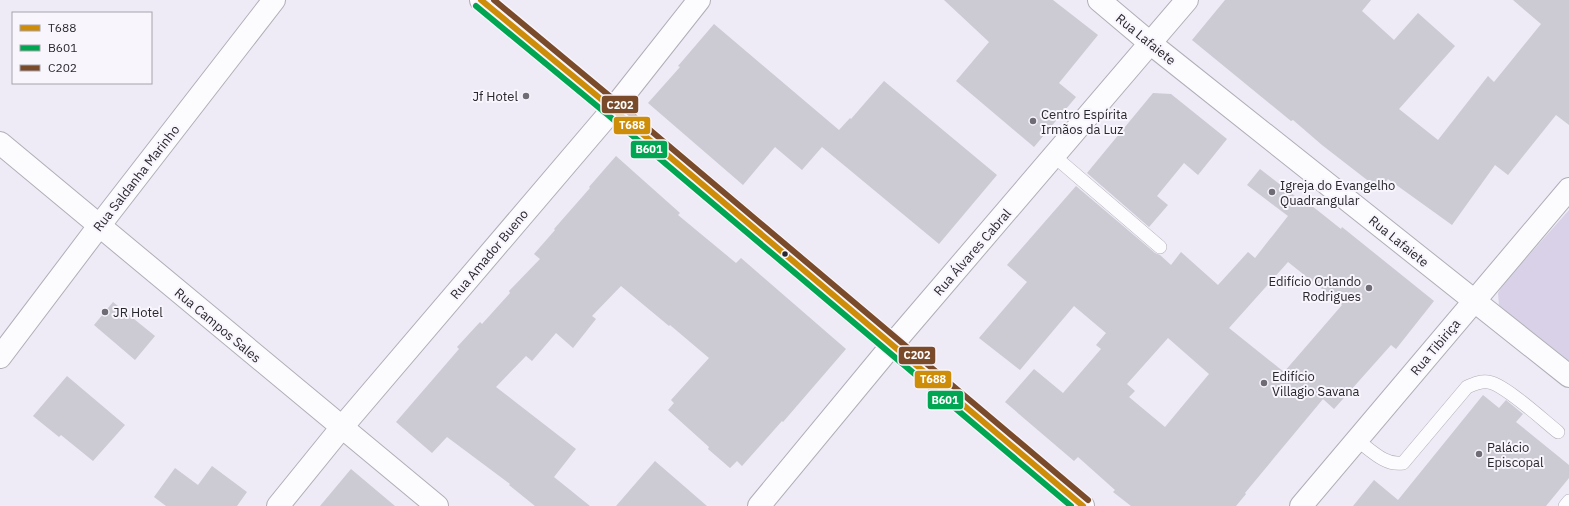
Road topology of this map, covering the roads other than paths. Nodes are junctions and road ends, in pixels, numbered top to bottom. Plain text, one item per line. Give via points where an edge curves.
1 (274, 0) edge
2 (481, 0) edge
3 (699, 0) edge
4 (1099, 0) edge
5 (1187, 0) edge
6 (1150, 43) junction
7 (613, 109) junction
8 (0, 143) edge
9 (1054, 156) junction
10 (1569, 189) edge
11 (99, 226) junction
12 (1160, 247) dead end
13 (1474, 301) junction
14 (892, 345) junction
15 (0, 357) edge
16 (1569, 376) edge
17 (342, 427) junction
18 (1558, 432) dead end
19 (1357, 440) junction
20 (1569, 501) edge
21 (278, 506) edge
22 (437, 506) edge
23 (759, 506) edge
24 (1083, 506) edge
25 (1301, 506) edge
26 (1565, 506) edge

1 - 11 street, Rua Saldanha Marinho
2 - 7 street
3 - 7 street, Rua Amador Bueno
4 - 6 street, Rua Lafaiete
5 - 6 street, Rua Álvares Cabral
6 - 9 street, Rua Álvares Cabral
6 - 13 street, Rua Lafaiete
7 - 14 street
7 - 17 street, Rua Amador Bueno
8 - 11 street, Rua Campos Sales
9 - 12 lane
9 - 14 street, Rua Álvares Cabral
10 - 13 street, Rua Tibiriça
11 - 15 street, Rua Saldanha Marinho
11 - 17 street, Rua Campos Sales
13 - 16 street, Rua Lafaiete
13 - 19 street, Rua Tibiriça
14 - 23 street, Rua Álvares Cabral
14 - 24 street
17 - 21 street, Rua Amador Bueno
17 - 22 street, Rua Campos Sales
18 - 19 lane via 1504,389 1489,382 1467,387 1403,463 1394,464 1387,461
19 - 25 street, Rua Tibiriça
20 - 26 lane

